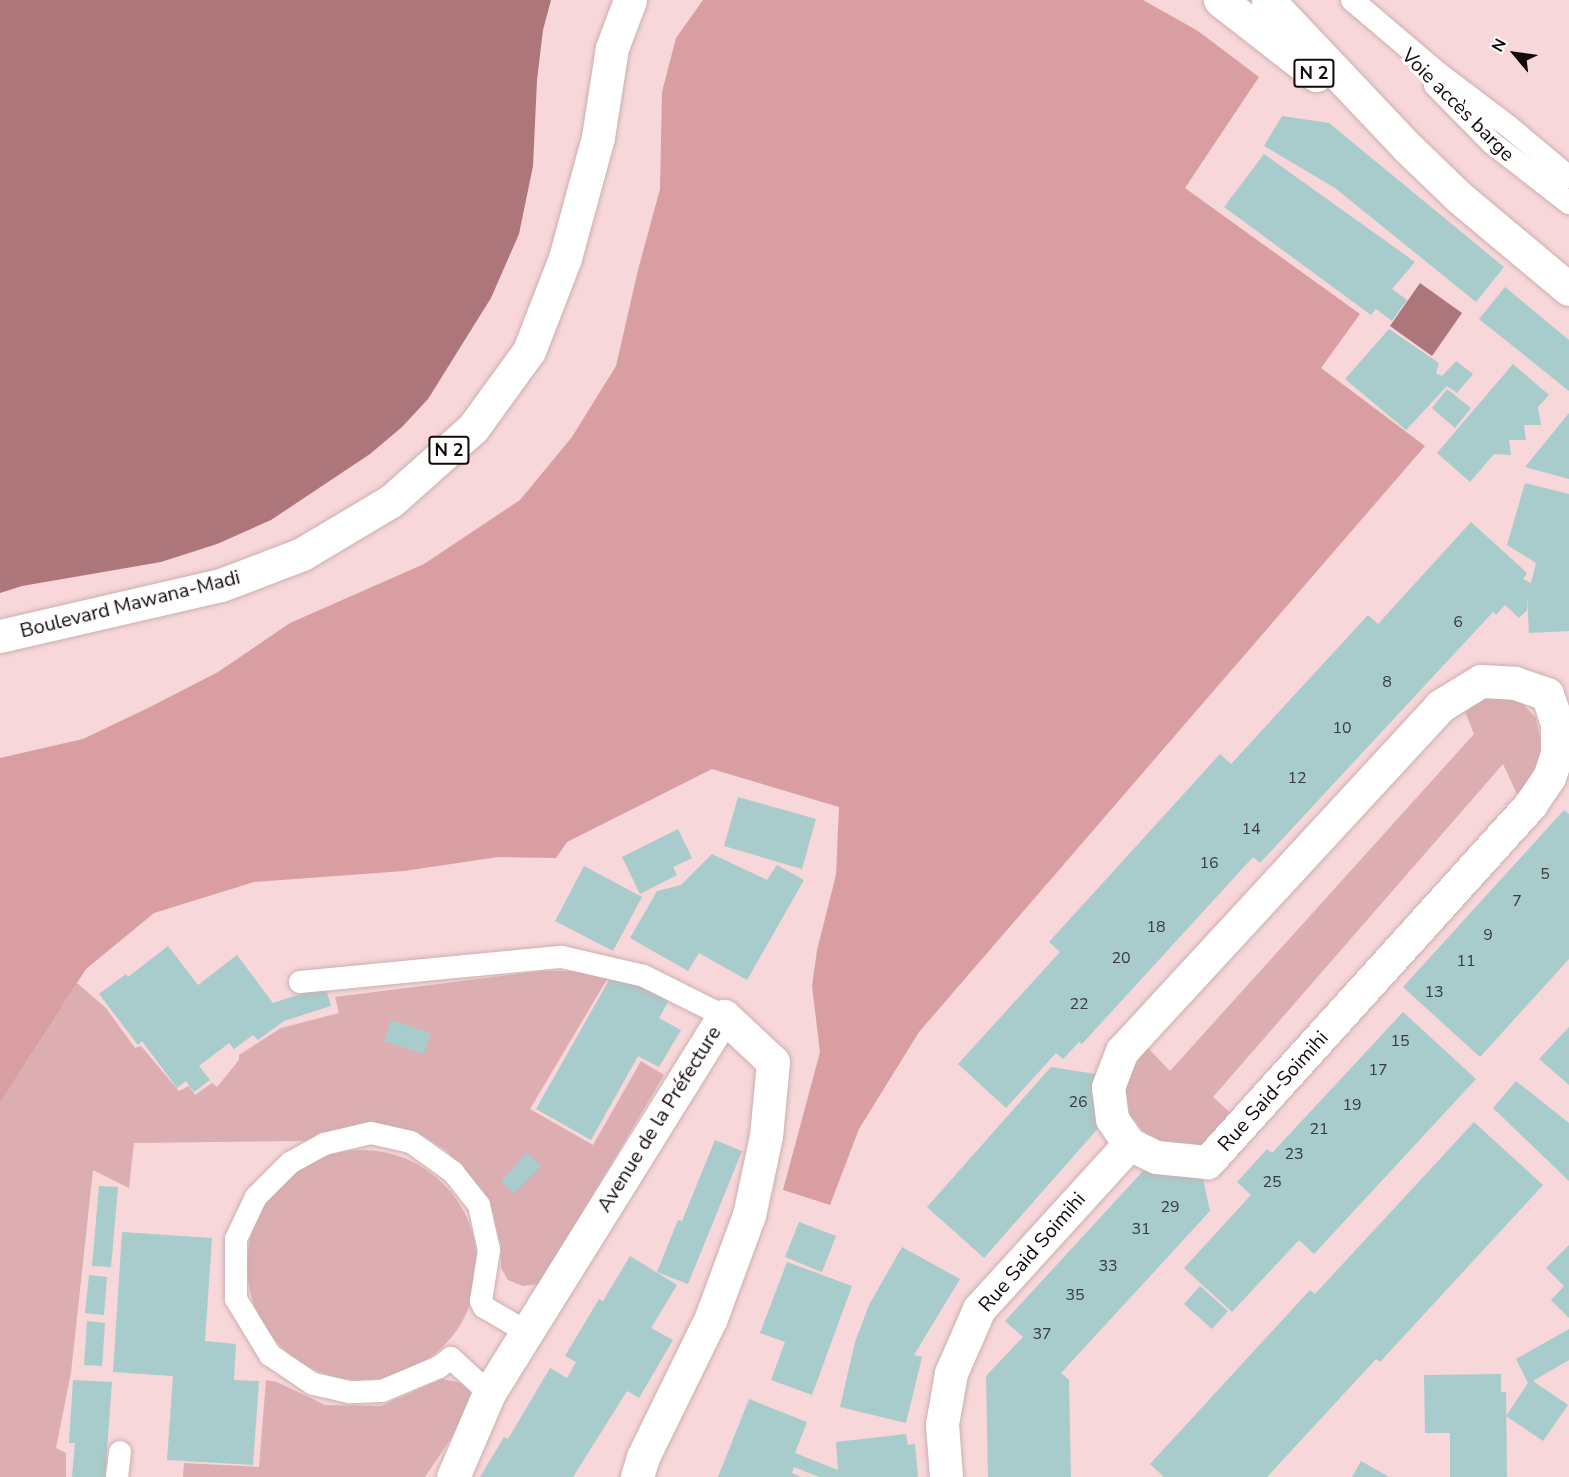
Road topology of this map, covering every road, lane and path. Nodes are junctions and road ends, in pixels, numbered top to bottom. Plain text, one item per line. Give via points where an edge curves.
1 (630, 0) edge
2 (1220, 0) edge
3 (1268, 0) edge
4 (1352, 0) edge
5 (1380, 24) junction
6 (1407, 147) junction
7 (1569, 177) edge
8 (1569, 203) edge
9 (1569, 289) edge
10 (0, 636) edge
11 (1558, 688) edge
12 (300, 982) dead end
13 (724, 1016) junction
14 (1129, 1144) junction
15 (525, 1331) junction
16 (489, 1393) junction
17 (120, 1452) dead end
18 (117, 1477) edge
19 (453, 1477) edge
20 (637, 1477) edge
21 (946, 1477) edge

1 - 10 street, Boulevard Mawana-Madi / N 2 via 612,48 598,137 565,258 529,351 472,428 391,501 302,554 221,585
2 - 6 street, N 2
3 - 6 street, N 2
4 - 5 lane
5 - 7 lane
5 - 8 lane, Voie accès barge via 1492,143
6 - 9 street, N 2 via 1460,198
11 - 14 street, Rue Said-Soimihi via 1557,753 1549,777 1531,804 1217,1153 1207,1162 1156,1158
11 - 14 street, Rue Said-Soimihi via 1480,681 1440,706 1122,1051 1108,1087 1112,1119
12 - 13 lane via 562,957 644,976
13 - 15 street, Avenue de la Préfecture
13 - 20 street, Avenue de la Préfecture via 773,1062 766,1136 749,1215 714,1307
14 - 21 street, Rue Said Soimihi via 979,1309 951,1372 942,1424
15 - 16 street, Avenue de la Préfecture
15 - 16 lane via 480,1301 489,1250 479,1205 453,1172 411,1142 371,1133 324,1144 290,1163 256,1197 236,1239 236,1299 270,1355 313,1384 349,1392 382,1390 439,1367 451,1358
16 - 19 street, Avenue de la Préfecture
17 - 18 lane

